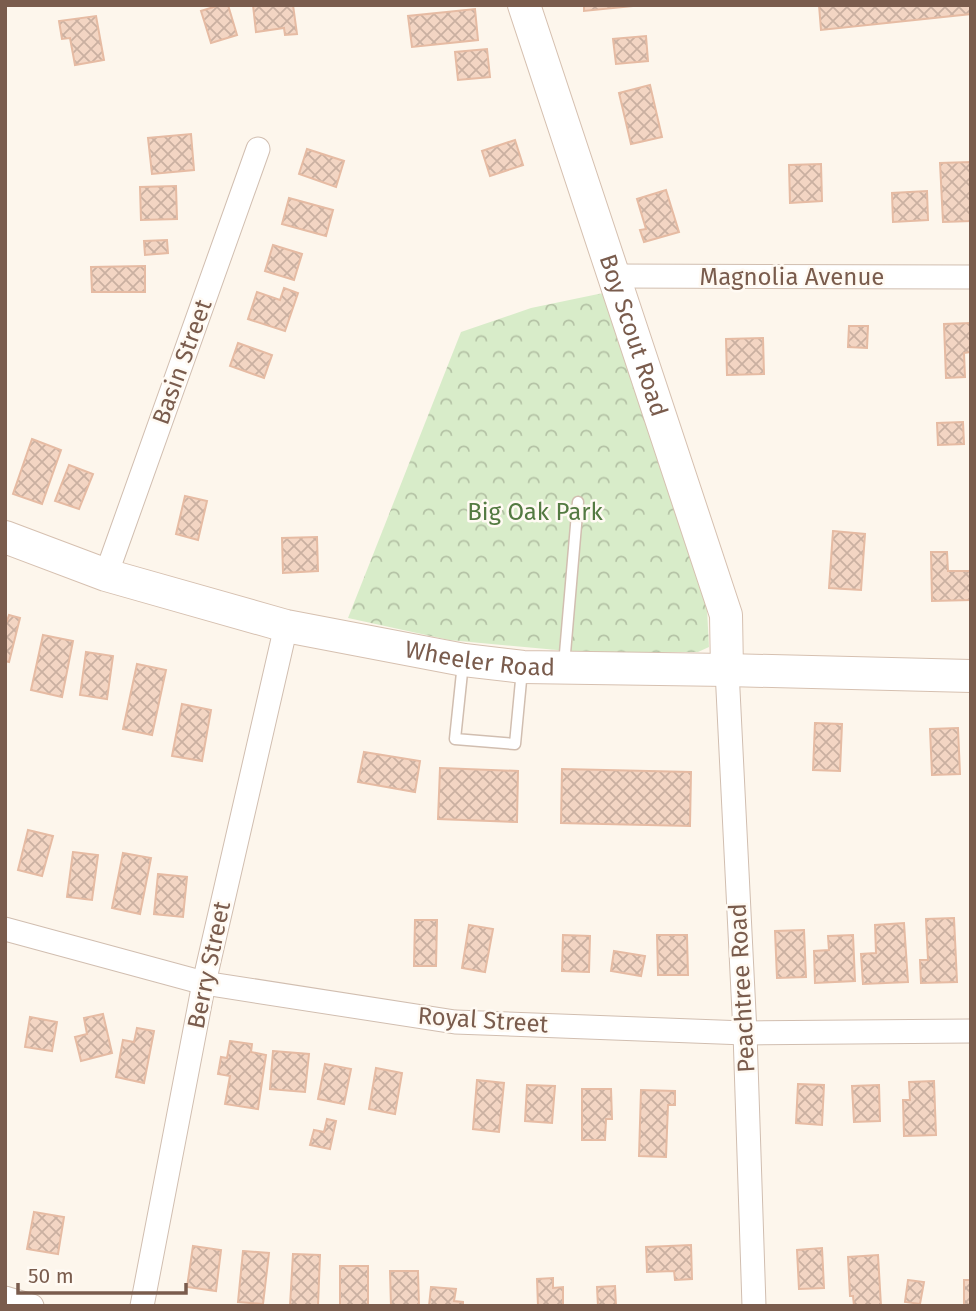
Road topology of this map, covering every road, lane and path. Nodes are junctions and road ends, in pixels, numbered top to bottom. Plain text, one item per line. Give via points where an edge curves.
1 (524, 5) edge
2 (258, 149) dead end
3 (614, 276) junction
4 (971, 277) edge
5 (578, 502) dead end
6 (5, 537) edge
7 (106, 575) junction
8 (286, 626) junction
9 (464, 660) junction
10 (523, 667) junction
11 (564, 667) junction
12 (727, 670) junction
13 (971, 676) edge
14 (5, 929) edge
15 (204, 983) junction
16 (971, 1031) edge
17 (745, 1033) junction
18 (5, 1298) edge
19 (32, 1306) edge
20 (142, 1306) edge
21 (754, 1306) edge

1 - 3 street, Boy Scout Road
2 - 7 street, Basin Street
3 - 4 street, Magnolia Avenue
3 - 12 street, Boy Scout Road via 726,615
5 - 11 lane
6 - 7 street, Wheeler Road
7 - 8 street, Wheeler Road
8 - 9 street, Wheeler Road
8 - 15 street, Berry Street
9 - 10 street, Wheeler Road
9 - 10 lane via 455,739 515,744
10 - 11 street, Wheeler Road
11 - 12 street, Wheeler Road
12 - 13 street, Wheeler Road
12 - 17 street, Peachtree Road
14 - 15 street, Royal Street
15 - 17 street, Royal Street via 455,1022
15 - 20 street, Berry Street
16 - 17 street, Royal Street
17 - 21 street, Peachtree Road
18 - 19 street

